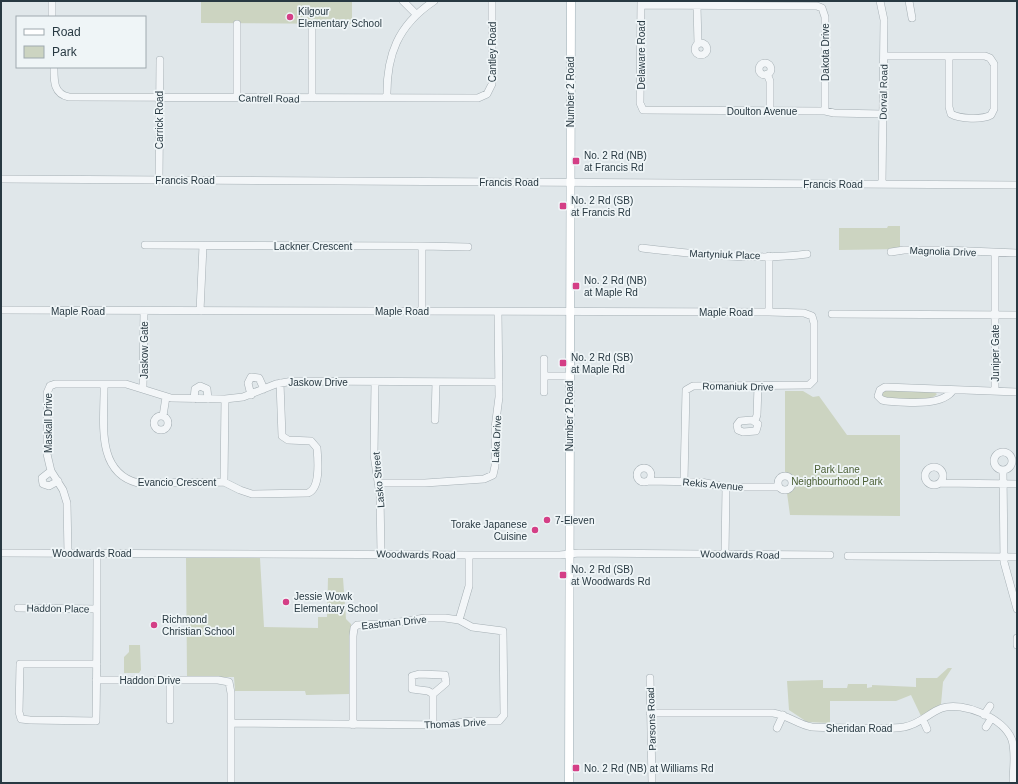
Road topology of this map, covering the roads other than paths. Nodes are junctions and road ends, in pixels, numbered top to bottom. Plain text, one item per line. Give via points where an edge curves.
1 (52, 1) edge
2 (403, 1) edge
3 (434, 1) edge
4 (492, 1) edge
5 (571, 1) edge
6 (880, 1) edge
7 (909, 1) edge
8 (641, 3) edge
9 (696, 6) junction
10 (416, 14) junction
11 (52, 16) edge
12 (912, 18) dead end
13 (236, 24) dead end
14 (312, 24) dead end
15 (698, 44) dead end
16 (884, 56) junction
17 (949, 56) junction
18 (160, 60) dead end
19 (54, 68) edge
20 (767, 74) dead end
21 (160, 97) junction
22 (237, 97) junction
23 (312, 98) junction
24 (387, 98) junction
25 (480, 98) joint
26 (642, 109) joint
27 (770, 111) junction
28 (825, 111) junction
29 (882, 114) junction
30 (1, 179) edge
31 (159, 180) junction
32 (570, 182) junction
33 (882, 184) junction
34 (1017, 185) edge
35 (145, 245) dead end
36 (203, 246) junction
37 (422, 246) junction
38 (468, 246) dead end
39 (642, 248) dead end
40 (891, 252) dead end
41 (995, 253) junction
42 (1017, 253) edge
43 (807, 254) dead end
44 (769, 256) junction
45 (1, 310) edge
46 (144, 311) junction
47 (200, 311) junction
48 (569, 311) junction
49 (422, 312) junction
50 (498, 312) junction
51 (769, 312) junction
52 (804, 314) joint
53 (832, 314) dead end
54 (995, 315) junction
55 (1017, 315) edge
56 (544, 359) dead end
57 (544, 376) junction
58 (569, 376) junction
59 (375, 382) junction
60 (436, 382) junction
61 (499, 382) junction
62 (280, 383) junction
63 (49, 384) joint
64 (104, 384) junction
65 (758, 386) junction
66 (143, 388) junction
67 (264, 388) junction
68 (953, 390) junction
69 (994, 391) junction
70 (544, 392) dead end
71 (1017, 392) edge
72 (251, 394) junction
73 (166, 397) junction
74 (194, 399) junction
75 (208, 399) junction
76 (225, 399) junction
77 (163, 416) dead end
78 (435, 420) dead end
79 (755, 420) dead end
80 (1003, 470) dead end
81 (51, 471) junction
82 (58, 481) junction
83 (648, 481) dead end
84 (684, 481) junction
85 (224, 482) junction
86 (378, 483) junction
87 (940, 483) dead end
88 (1003, 483) junction
89 (1017, 484) edge
90 (726, 487) junction
91 (779, 487) dead end
92 (1, 553) edge
93 (68, 553) junction
94 (97, 553) junction
95 (569, 553) junction
96 (381, 554) junction
97 (725, 554) junction
98 (469, 555) junction
99 (830, 556) dead end
100 (848, 556) dead end
101 (1004, 556) junction
102 (1017, 557) edge
103 (18, 608) dead end
104 (97, 609) junction
105 (1017, 609) edge
106 (459, 620) junction
107 (1017, 638) edge
108 (1017, 645) edge
109 (97, 664) junction
110 (650, 678) dead end
111 (96, 680) junction
112 (170, 680) junction
113 (433, 694) junction
114 (990, 706) dead end
115 (650, 713) junction
116 (783, 715) junction
117 (984, 715) junction
118 (991, 719) junction
119 (170, 720) dead end
120 (923, 720) junction
121 (231, 724) junction
122 (353, 725) junction
123 (433, 725) junction
124 (986, 727) dead end
125 (777, 728) dead end
126 (927, 729) dead end
127 (1014, 736) edge
128 (231, 783) edge
129 (569, 783) edge
130 (652, 783) edge
131 (1013, 783) edge

1 - 11 street
2 - 10 street
3 - 10 street
4 - 25 street, Cantley Road via 492,84 489,91
5 - 32 main road, Number 2 Road
6 - 16 street, Dorval Road via 884,11
7 - 12 street
8 - 9 street, Dakota Drive
8 - 26 street, Delaware Road
9 - 15 street
9 - 28 street, Dakota Drive via 822,8 826,16
10 - 24 street via 400,36 392,54 387,76
13 - 22 street
14 - 23 street
16 - 17 street
16 - 29 street, Dorval Road
17 - 17 street via 994,58 993,116 950,116
18 - 21 street, Carrick Road
19 - 21 street, Cantrell Road via 54,84 58,92 69,97
20 - 27 street via 770,81
21 - 22 street, Cantrell Road
21 - 31 street, Carrick Road
22 - 23 street, Cantrell Road
23 - 24 street, Cantrell Road
24 - 25 street, Cantrell Road
26 - 27 street, Doulton Avenue
27 - 28 street, Doulton Avenue
28 - 29 street, Doulton Avenue
29 - 33 street, Dorval Road
30 - 31 street, Francis Road
31 - 32 street, Francis Road
32 - 33 street, Francis Road
32 - 48 main road, Number 2 Road
33 - 34 street, Francis Road
35 - 36 street, Lackner Crescent
36 - 37 street, Lackner Crescent
36 - 47 street
37 - 38 street, Lackner Crescent
37 - 49 street
39 - 44 street, Martyniuk Place via 708,255
40 - 41 street, Magnolia Drive via 945,250
41 - 42 street, Magnolia Drive
41 - 54 street
43 - 44 street, Martyniuk Place
44 - 51 street
45 - 46 street, Maple Road
46 - 47 street, Maple Road
46 - 66 street, Jaskow Gate
47 - 49 street, Maple Road
48 - 50 street, Maple Road
48 - 51 street, Maple Road
48 - 58 main road, Number 2 Road
49 - 50 street, Maple Road
50 - 61 street, Laka Drive
51 - 52 street, Maple Road
52 - 65 street, Romaniuk Drive via 812,316 814,323 814,386
53 - 54 street
54 - 55 street
54 - 69 street, Juniper Gate
56 - 57 street
57 - 58 street
57 - 70 street
58 - 95 main road, Number 2 Road
59 - 60 street, Jaskow Drive
59 - 62 street, Jaskow Drive
59 - 86 street, Lasko Street via 374,455
60 - 61 street, Jaskow Drive
60 - 78 street
61 - 86 street, Laka Drive via 493,475 489,478 425,483
62 - 67 street, Jaskow Drive
62 - 85 street via 282,436 288,440 308,440 316,445 315,487 305,494 252,494
63 - 64 street, Jaskow Drive
63 - 81 street, Maskall Drive via 46,393 46,454
64 - 66 street, Jaskow Drive via 126,384
64 - 85 street, Evancio Crescent via 104,444 110,461 120,475 138,483
65 - 79 street
65 - 84 street, Romaniuk Drive via 687,386
66 - 73 street, Jaskow Drive
67 - 72 street, Jaskow Drive
67 - 72 street via 259,378 251,377 248,383
68 - 68 street via 885,387 880,390 878,396 886,401 925,403 948,395
68 - 69 street
69 - 71 street
72 - 76 street, Jaskow Drive
73 - 74 street, Jaskow Drive
73 - 77 street
74 - 75 street, Jaskow Drive
74 - 75 street via 195,389 202,386 207,389
75 - 76 street, Jaskow Drive
76 - 85 street, Evancio Crescent
80 - 88 street
81 - 82 street, Maskall Drive
81 - 82 street via 43,476 42,482 48,486
82 - 93 street, Maskall Drive via 67,503
83 - 84 street, Rekis Avenue
84 - 90 street, Rekis Avenue via 707,482
86 - 96 street, Lasko Street via 381,504
87 - 88 street
88 - 89 street
88 - 101 street
90 - 91 street, Rekis Avenue
90 - 97 street
92 - 93 street, Woodwards Road
93 - 94 street, Woodwards Road
94 - 96 street, Woodwards Road
94 - 104 street
95 - 97 street, Woodwards Road
95 - 98 street, Woodwards Road
95 - 129 main road, Number 2 Road
96 - 98 street, Woodwards Road
97 - 99 street, Woodwards Road
98 - 106 street via 469,586
100 - 101 street
101 - 102 street
101 - 105 street
103 - 104 street, Haddon Place
104 - 109 street
106 - 122 street, Eastman Drive via 425,618 387,624 357,625 353,636
106 - 123 street, Thomas Drive via 472,627 503,631 504,715 501,720 496,721
107 - 108 street
109 - 111 street
109 - 111 street via 20,664 21,719 96,721
110 - 115 street, Parsons Road
111 - 112 street, Haddon Drive
112 - 119 street
112 - 121 street, Haddon Drive via 229,682
113 - 113 street via 412,689 412,676 446,675 446,683
113 - 123 street
114 - 117 street
115 - 116 street, Sheridan Road
115 - 130 street, Parsons Road
116 - 120 street, Sheridan Road via 814,728 897,728
116 - 125 street
117 - 118 street, Sheridan Road
117 - 120 street, Sheridan Road via 969,708 951,707 937,710
118 - 124 street
118 - 127 street, Sheridan Road
120 - 126 street
121 - 122 street, Thomas Drive
121 - 128 street, Haddon Drive
122 - 123 street, Thomas Drive
127 - 131 street, Sheridan Road

